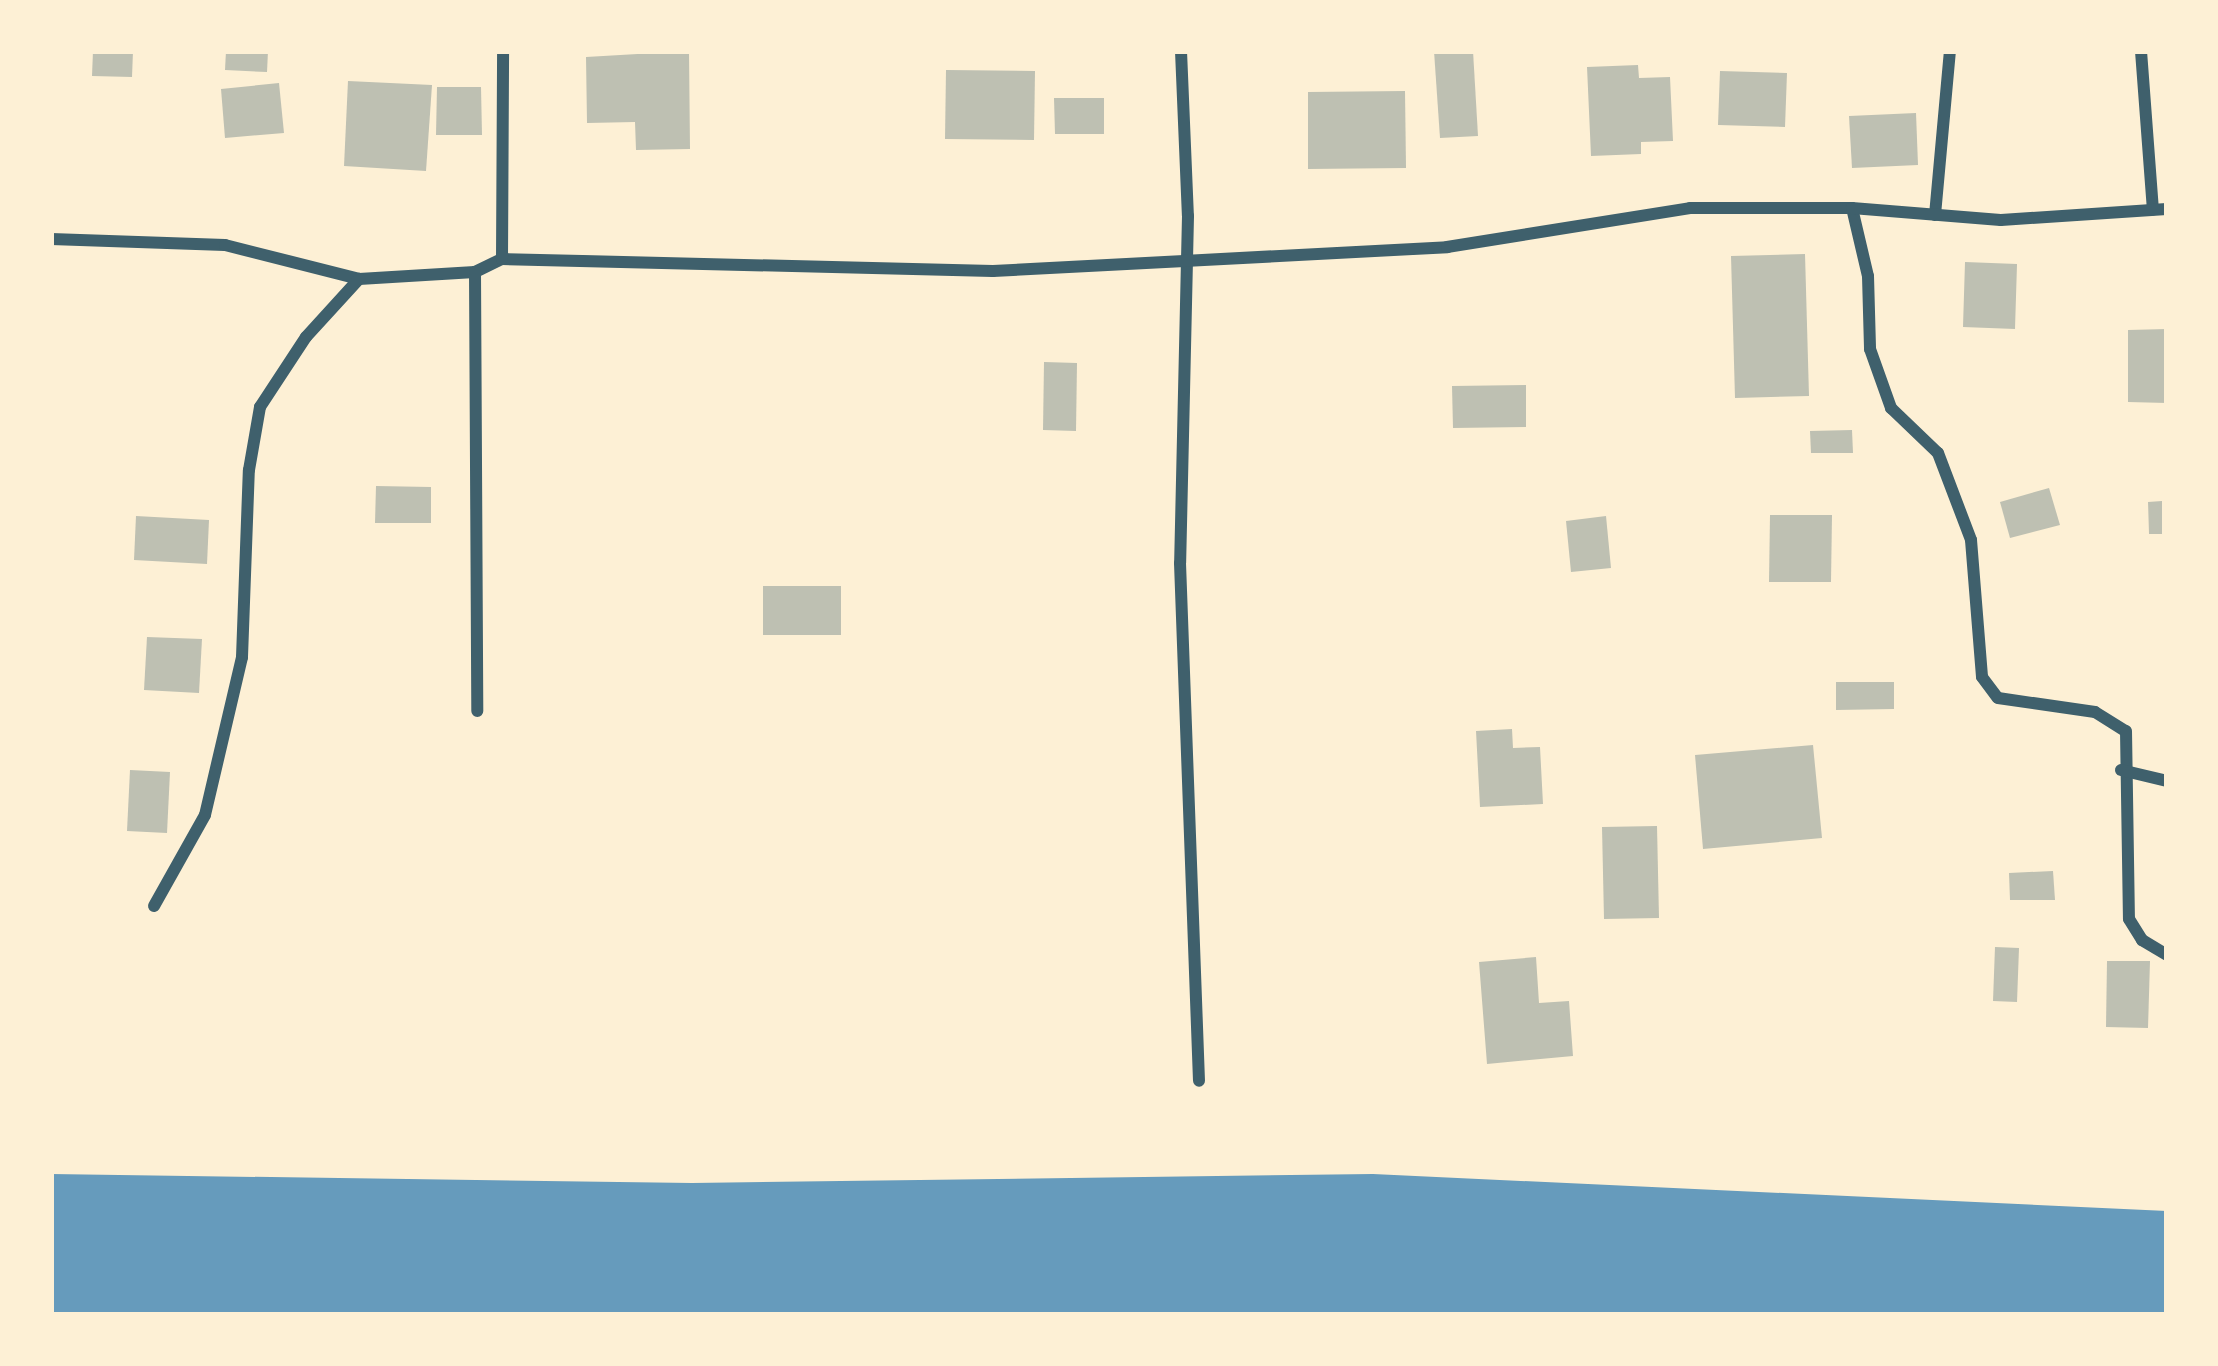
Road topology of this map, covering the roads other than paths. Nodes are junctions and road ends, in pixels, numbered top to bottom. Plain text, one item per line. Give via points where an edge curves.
1 (503, 51) edge
2 (1181, 51) edge
3 (1950, 51) edge
4 (2141, 51) edge
5 (1852, 208) junction
6 (2160, 210) edge
7 (1935, 215) junction
8 (51, 239) edge
9 (1186, 256) junction
10 (502, 259) junction
11 (475, 272) junction
12 (359, 279) junction
13 (477, 711) dead end
14 (2121, 770) junction
15 (2167, 781) edge
16 (154, 906) dead end
17 (2167, 955) edge
18 (1199, 1081) dead end

1 - 10 street
2 - 9 street
3 - 7 street
4 - 6 street
5 - 7 street
5 - 9 street via 1690,208 1447,247
5 - 14 street via 1868,276 1870,349 1891,408 1938,454 1971,540 1982,677 1998,698 2095,712 2126,731
6 - 7 street via 2001,220
8 - 12 street via 225,245
9 - 10 street via 993,271 815,272
9 - 18 street via 1180,563
10 - 11 street
11 - 12 street
11 - 13 street
12 - 16 street via 306,337 260,406 249,470 242,657 206,814
14 - 15 street
14 - 17 street via 2129,919 2142,940

